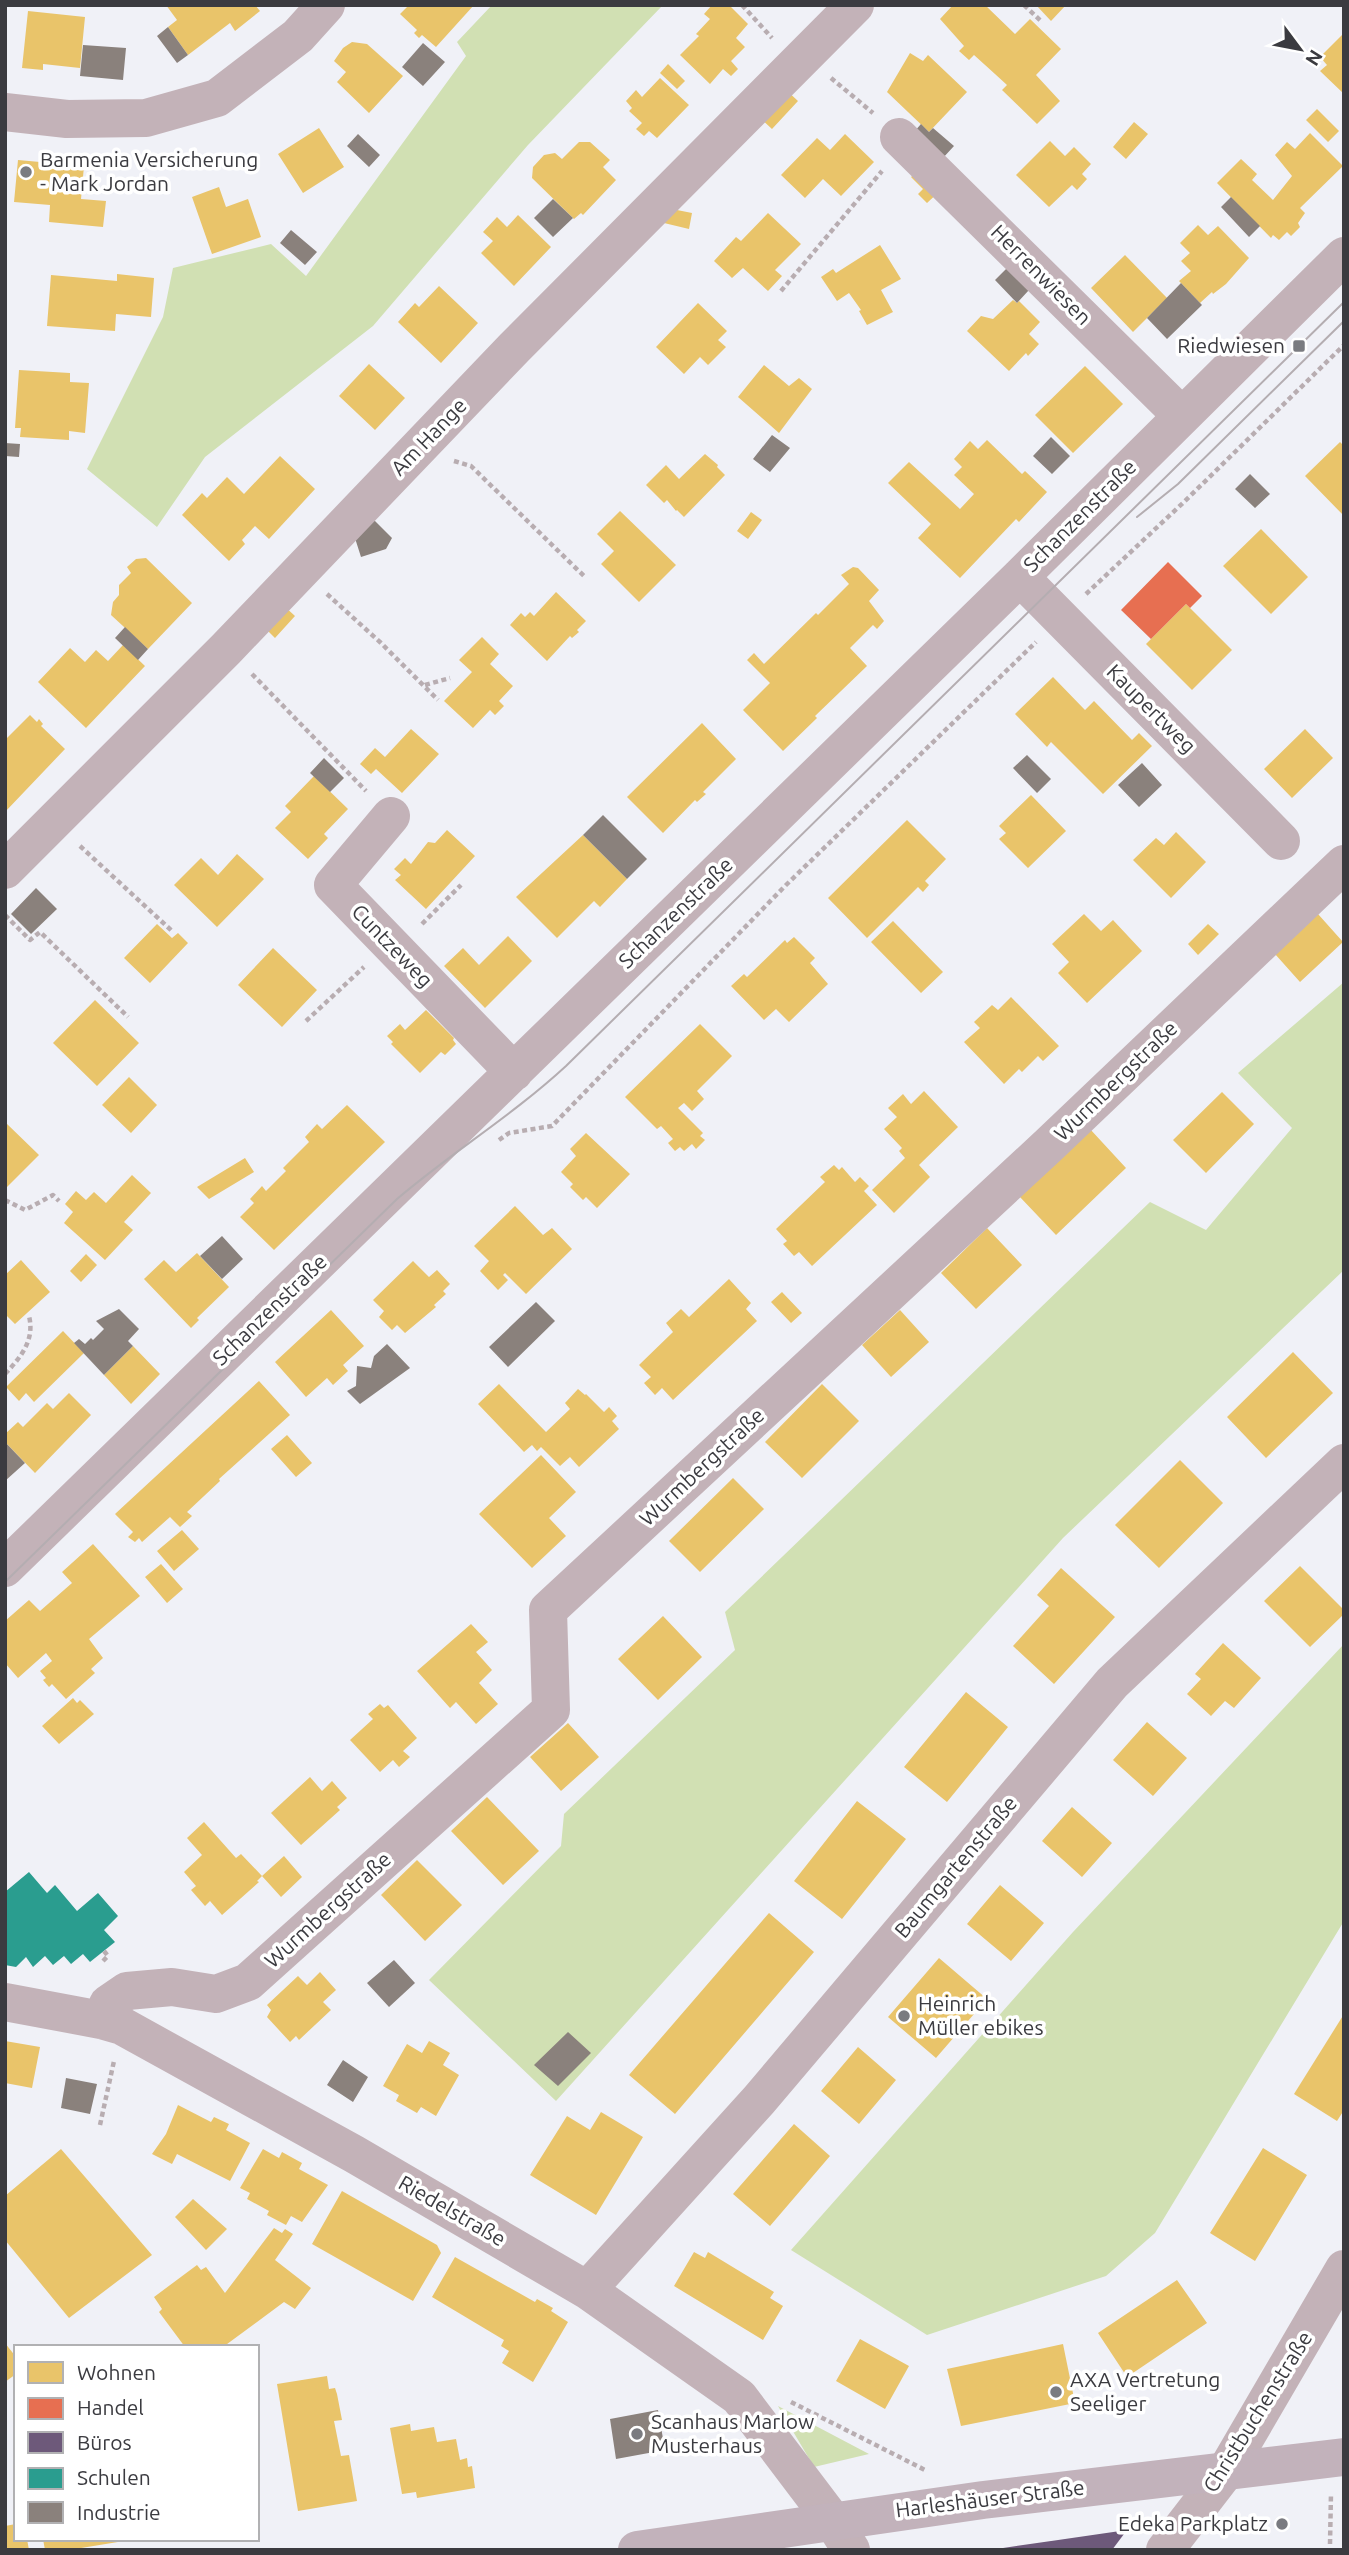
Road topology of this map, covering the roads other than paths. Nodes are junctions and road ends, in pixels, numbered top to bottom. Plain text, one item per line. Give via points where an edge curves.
1 (326, 5) edge
2 (855, 5) edge
3 (5, 112) edge
4 (903, 141) road end
5 (1344, 256) edge
6 (1181, 415) junction
7 (1020, 577) junction
8 (391, 816) road end
9 (1281, 841) dead end
10 (1344, 864) edge
11 (5, 870) edge
12 (514, 1072) junction
13 (1344, 1462) edge
14 (5, 1568) edge
15 (5, 2002) edge
16 (112, 2023) junction
17 (1344, 2269) edge
18 (587, 2291) junction
19 (1338, 2457) edge
20 (1226, 2471) junction
21 (842, 2535) edge
22 (636, 2550) edge
23 (1165, 2550) edge

1 - 3 street via 298,36 217,98 146,118 67,120
2 - 11 street, Am Hange
4 - 6 street, Herrenwiesen
5 - 6 street, Schanzenstraße
6 - 7 street, Schanzenstraße
7 - 9 street, Kaupertweg
7 - 12 street, Schanzenstraße
8 - 12 street, Cuntzeweg via 334,885
10 - 16 street, Wurmbergstraße via 548,1610 551,1710 248,1982 216,1994 172,1987 127,1991 108,2004
12 - 14 street, Schanzenstraße
13 - 18 street, Baumgartenstraße via 1112,1683 759,2101
15 - 16 street, Riedelstraße
16 - 18 street, Riedelstraße via 355,2154
17 - 20 street, Christbuchenstraße
18 - 21 street, Riedelstraße via 739,2397
19 - 20 main road, Harleshäuser Straße
20 - 21 main road, Harleshäuser Straße via 983,2500
20 - 23 street, Christbuchenstraße
21 - 22 main road, Harleshäuser Straße

